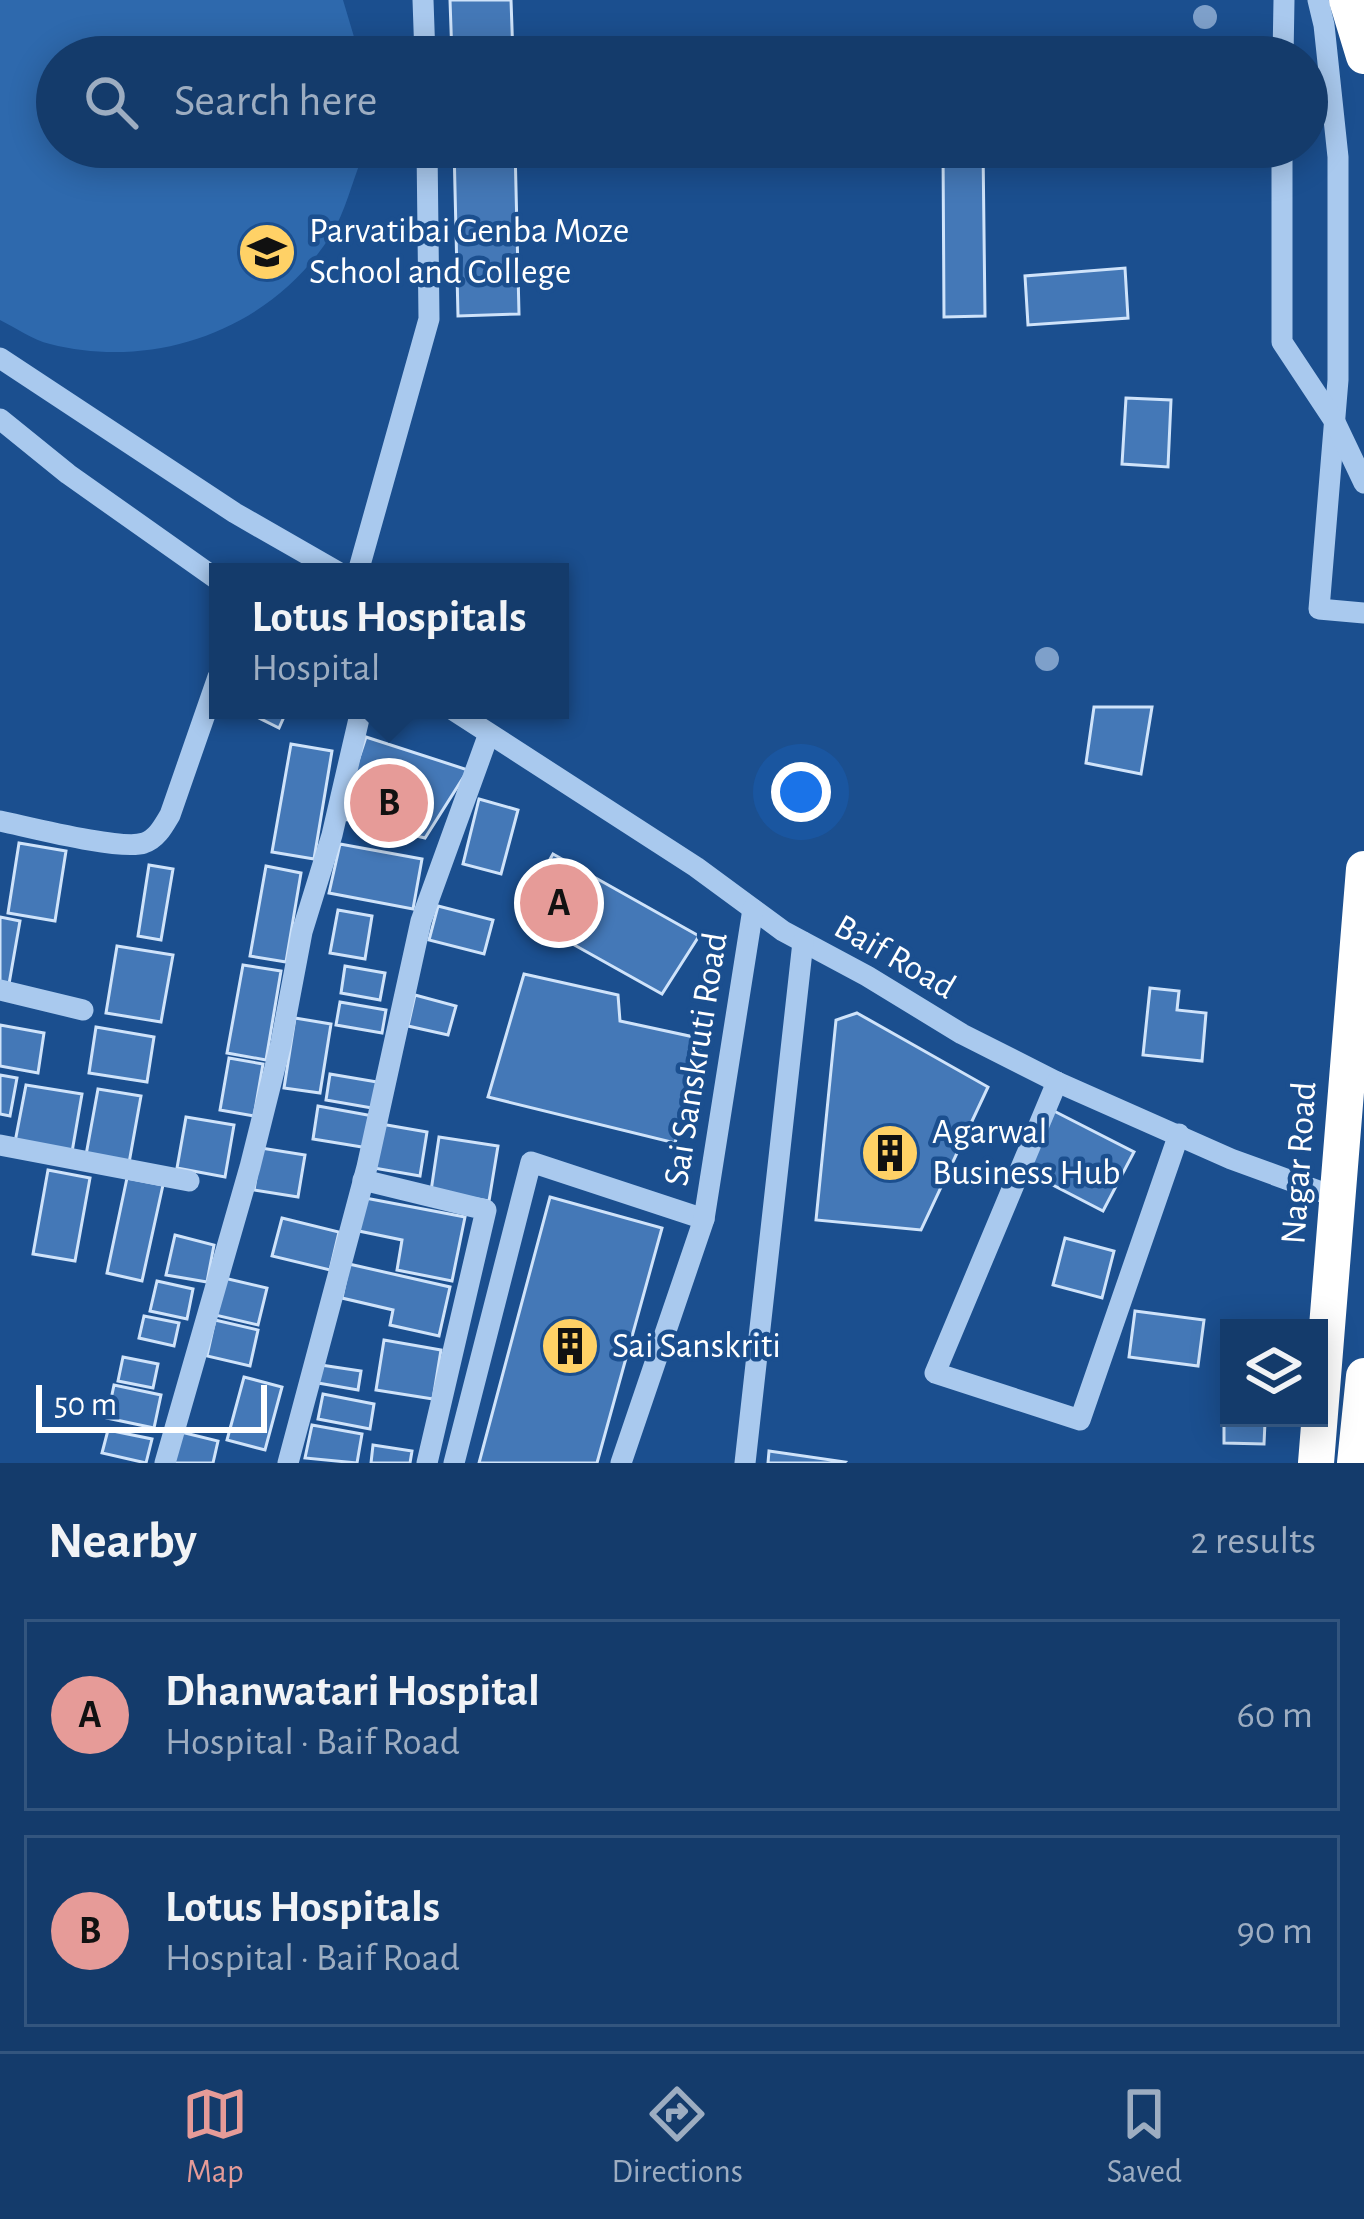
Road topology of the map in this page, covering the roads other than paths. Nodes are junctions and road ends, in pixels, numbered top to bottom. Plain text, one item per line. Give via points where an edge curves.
1 (423, 0) edge
2 (1284, 0) edge
3 (1318, 0) edge
4 (1347, 0) edge
5 (424, 36) edge
6 (1283, 36) edge
7 (1325, 36) edge
8 (1364, 56) edge
9 (1328, 63) edge
10 (427, 168) edge
11 (1282, 168) edge
12 (0, 358) edge
13 (0, 419) edge
14 (1335, 422) junction
15 (1364, 483) edge
16 (322, 563) edge
17 (361, 563) edge
18 (209, 574) edge
19 (1364, 613) edge
20 (209, 703) edge
21 (360, 719) edge
22 (465, 719) edge
23 (488, 736) junction
24 (0, 821) edge
25 (1364, 869) edge
26 (753, 909) junction
27 (803, 942) junction
28 (0, 991) edge
29 (83, 1010) dead end
30 (1058, 1082) junction
31 (1180, 1134) junction
32 (0, 1145) edge
33 (363, 1180) junction
34 (189, 1181) dead end
35 (1338, 1198) junction
36 (704, 1219) junction
37 (1364, 1376) edge
38 (166, 1463) edge
39 (288, 1463) edge
40 (427, 1463) edge
41 (454, 1463) edge
42 (621, 1463) edge
43 (745, 1463) edge
44 (1316, 1463) edge
45 (1354, 1463) edge

1 - 5 street
2 - 6 street
3 - 7 street
4 - 8 highway
9 - 14 street via 1338,157
10 - 17 street via 429,320
11 - 14 street via 1282,342
12 - 16 street
13 - 18 street
14 - 15 street
14 - 19 street via 1318,609
20 - 24 street via 170,815 144,843
21 - 38 street via 255,1146
22 - 23 street, Baif Road
23 - 26 street, Baif Road
23 - 33 street via 421,920
25 - 35 highway, Nagar Road
26 - 27 street, Baif Road
26 - 36 street, Sai Sanskruti Road
27 - 30 street, Baif Road
27 - 43 street
28 - 29 street
30 - 31 street, Baif Road
30 - 31 street via 934,1373 1080,1420
31 - 35 street, Baif Road
32 - 34 street
33 - 39 street
33 - 40 street via 486,1210
35 - 44 highway, Nagar Road
36 - 41 street, Sai Sanskruti Road via 531,1162
36 - 42 street, Sai Sanskruti Road
37 - 45 highway

